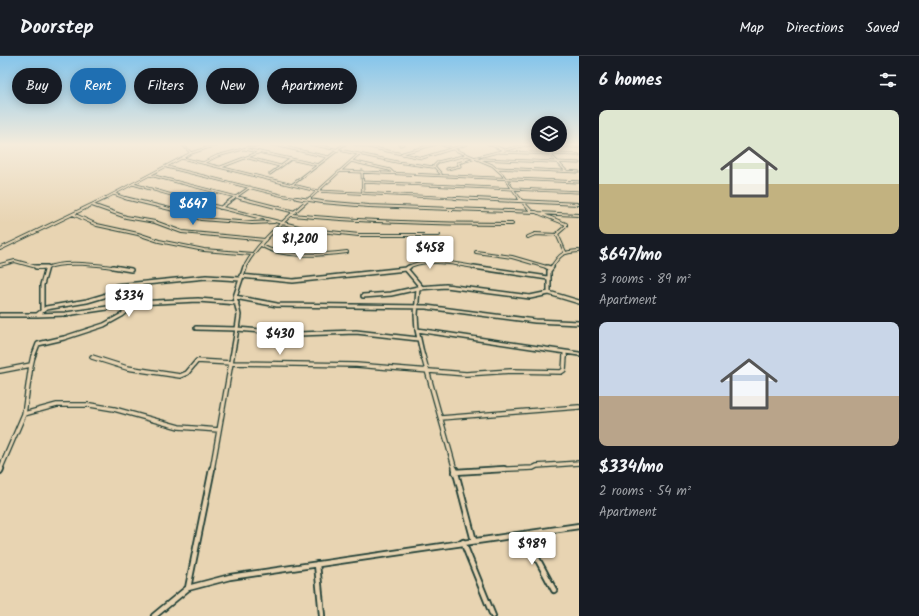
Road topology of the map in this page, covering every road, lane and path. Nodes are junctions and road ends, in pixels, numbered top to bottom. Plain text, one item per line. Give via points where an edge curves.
1 (159, 170) edge
2 (183, 170) edge
3 (231, 170) edge
4 (275, 170) edge
5 (311, 170) edge
6 (340, 170) edge
7 (343, 170) edge
8 (390, 170) edge
9 (438, 170) edge
10 (499, 170) edge
11 (546, 170) edge
12 (362, 171) junction
13 (566, 171) joint
14 (579, 172) edge
15 (393, 173) junction
16 (270, 174) dead end
17 (441, 174) junction
18 (150, 175) junction
19 (505, 178) junction
20 (363, 182) junction
21 (579, 182) edge
22 (133, 184) junction
23 (293, 184) junction
24 (250, 188) junction
25 (513, 189) junction
26 (317, 190) junction
27 (579, 192) edge
28 (363, 193) junction
29 (114, 194) junction
30 (236, 198) junction
31 (307, 200) junction
32 (520, 201) junction
33 (579, 204) edge
34 (92, 205) junction
35 (220, 208) junction
36 (295, 212) junction
37 (532, 212) junction
38 (538, 213) junction
39 (73, 214) junction
40 (292, 215) junction
41 (579, 215) edge
42 (276, 222) junction
43 (282, 223) junction
44 (512, 224) dead end
45 (439, 235) dead end
46 (557, 235) junction
47 (528, 237) dead end
48 (265, 240) junction
49 (261, 245) junction
50 (0, 249) edge
51 (579, 251) edge
52 (347, 252) dead end
53 (476, 252) dead end
54 (564, 252) junction
55 (252, 254) junction
56 (0, 265) edge
57 (47, 267) junction
58 (550, 268) junction
59 (406, 269) junction
60 (131, 270) dead end
61 (240, 277) junction
62 (548, 278) junction
63 (418, 288) junction
64 (422, 288) junction
65 (549, 293) junction
66 (363, 296) dead end
67 (235, 297) junction
68 (579, 302) edge
69 (136, 303) junction
70 (237, 303) junction
71 (418, 307) junction
72 (42, 310) junction
73 (0, 315) edge
74 (37, 315) junction
75 (579, 323) edge
76 (196, 328) dead end
77 (237, 329) junction
78 (417, 330) junction
79 (418, 339) junction
80 (565, 352) junction
81 (579, 354) edge
82 (92, 357) dead end
83 (231, 363) junction
84 (31, 365) junction
85 (428, 370) junction
86 (0, 371) edge
87 (579, 407) edge
88 (24, 414) junction
89 (441, 418) junction
90 (219, 430) junction
91 (579, 463) edge
92 (0, 471) edge
93 (455, 472) junction
94 (579, 526) edge
95 (524, 534) junction
96 (474, 541) junction
97 (463, 542) junction
98 (317, 564) junction
99 (188, 588) junction
100 (554, 590) dead end
101 (154, 616) edge
102 (322, 616) edge
103 (493, 616) edge

1 - 18 street
2 - 24 street
3 - 23 street
4 - 16 street
5 - 23 street
6 - 26 street
7 - 12 street
8 - 15 street
9 - 17 street
10 - 19 street
11 - 13 street
12 - 15 street
12 - 20 street
13 - 14 street
15 - 17 street
17 - 19 street
18 - 22 street
18 - 30 street
19 - 21 street
19 - 25 street
20 - 25 street
20 - 28 street
22 - 29 street
22 - 35 street
23 - 26 street
24 - 30 street
24 - 31 street
25 - 27 street
25 - 32 street
26 - 28 street
26 - 31 street
28 - 32 street
29 - 34 street
29 - 42 street via 201,219
30 - 35 street
30 - 36 street
31 - 36 street
31 - 37 street via 370,206
32 - 33 street
32 - 37 street
34 - 39 street
34 - 48 street via 182,232
35 - 42 street
36 - 40 street
37 - 38 street
38 - 41 street
38 - 46 street via 566,224
39 - 50 street
39 - 55 street via 97,225 158,241 204,250
40 - 43 street
40 - 44 street
42 - 43 street
43 - 45 street via 338,234
43 - 48 street
46 - 47 street via 535,234
46 - 54 street
48 - 49 street
49 - 52 street via 292,254
49 - 55 street
51 - 54 street
53 - 58 street via 512,257
54 - 58 street
55 - 61 street
56 - 57 street via 15,261 40,268
57 - 60 street via 63,263 103,265
57 - 72 street via 42,285
58 - 62 street
59 - 61 street via 293,281
59 - 62 street via 413,264 440,262
59 - 64 street
61 - 67 street
61 - 72 street via 200,277 116,286 104,296
62 - 65 street
63 - 64 street
63 - 66 street via 391,294
63 - 71 street
64 - 65 street via 446,286 530,297
65 - 68 street
67 - 70 street
67 - 71 street via 277,305
69 - 70 street via 198,300
69 - 74 street via 72,313
69 - 84 street via 104,325 38,344
70 - 77 street
71 - 75 street via 535,321
71 - 78 street via 415,317
72 - 74 street
73 - 74 street
76 - 77 street
77 - 79 street via 298,334 356,332
77 - 83 street
78 - 79 street
78 - 80 street
79 - 85 street
80 - 81 street
80 - 85 street via 565,367 561,372 466,374
82 - 83 street via 127,368 170,375 184,375 200,360
83 - 85 street via 356,364
83 - 90 street
84 - 86 street
84 - 88 street
85 - 89 street
87 - 89 street
88 - 90 street via 49,407 78,404 121,410 174,426
88 - 92 street
89 - 93 street
90 - 99 street
91 - 93 street
93 - 96 street
94 - 95 street
95 - 96 street
95 - 100 street
96 - 97 street
97 - 98 street
97 - 103 street
98 - 99 street via 230,577
98 - 102 street
99 - 101 street

